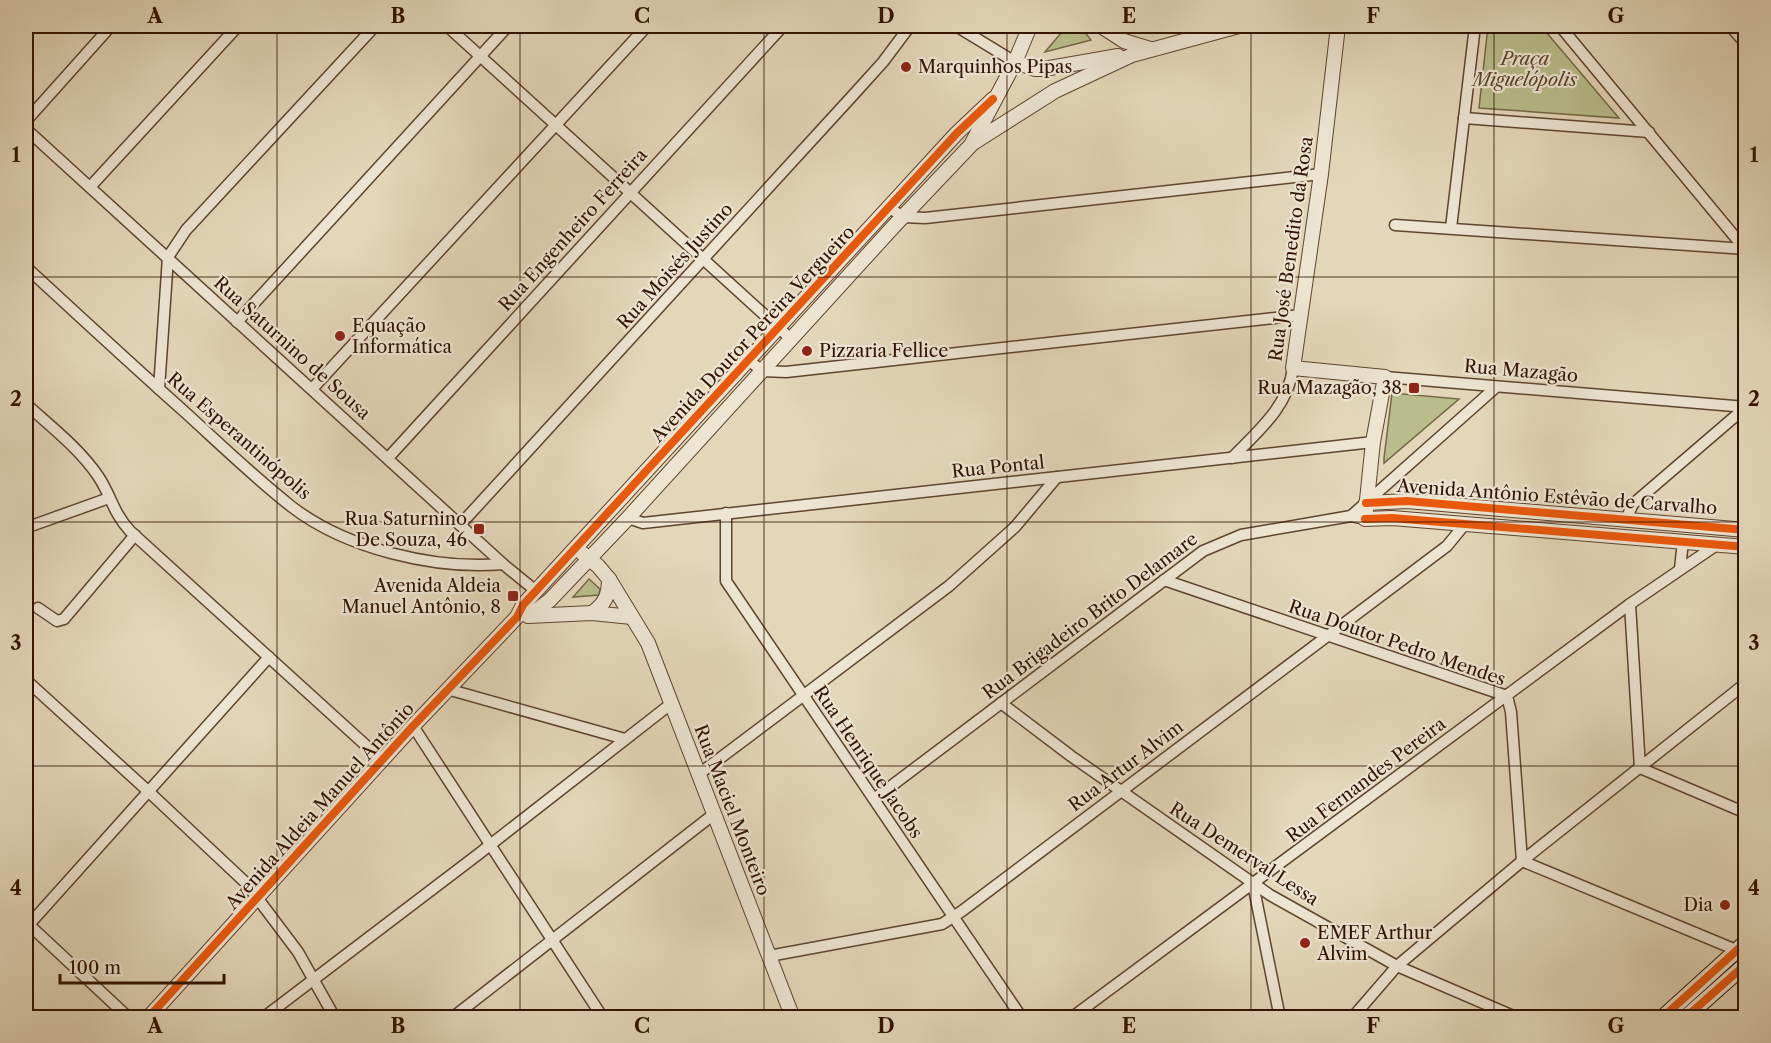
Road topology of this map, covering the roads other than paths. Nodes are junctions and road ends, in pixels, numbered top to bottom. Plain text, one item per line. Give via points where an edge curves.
1 (111, 26) edge
2 (238, 26) edge
3 (375, 26) edge
4 (447, 26) edge
5 (508, 26) edge
6 (646, 26) edge
7 (783, 26) edge
8 (910, 26) edge
9 (956, 26) edge
10 (1101, 26) edge
11 (1239, 26) edge
12 (1338, 26) edge
13 (1474, 26) edge
14 (1560, 26) edge
15 (1730, 26) edge
16 (1031, 28) edge
17 (1746, 44) edge
18 (1150, 49) junction
19 (1132, 55) junction
20 (480, 56) junction
21 (1015, 62) junction
22 (993, 99) junction
23 (1464, 118) junction
24 (26, 121) edge
25 (556, 124) junction
26 (26, 129) edge
27 (1649, 132) junction
28 (971, 145) junction
29 (1321, 174) junction
30 (90, 187) junction
31 (630, 192) junction
32 (890, 208) junction
33 (903, 217) junction
34 (1395, 225) dead end
35 (1451, 228) junction
36 (1745, 249) edge
37 (168, 257) junction
38 (704, 260) junction
39 (26, 267) edge
40 (1301, 315) junction
41 (237, 322) junction
42 (780, 328) junction
43 (791, 339) junction
44 (749, 361) junction
45 (1293, 369) junction
46 (763, 371) junction
47 (1386, 377) junction
48 (1495, 388) junction
49 (159, 389) junction
50 (312, 389) junction
51 (26, 404) edge
52 (1746, 407) edge
53 (1373, 442) junction
54 (388, 458) junction
55 (1232, 458) junction
56 (1057, 477) junction
57 (109, 498) junction
58 (1366, 503) junction
59 (726, 513) junction
60 (1351, 516) junction
61 (628, 518) junction
62 (1365, 519) junction
63 (1626, 519) junction
64 (1465, 524) junction
65 (460, 525) junction
66 (26, 526) edge
67 (1724, 528) junction
68 (1746, 532) edge
69 (135, 535) junction
70 (1683, 541) junction
71 (1720, 544) junction
72 (1746, 546) edge
73 (577, 548) junction
74 (590, 559) junction
75 (503, 564) junction
76 (1680, 569) junction
77 (609, 579) junction
78 (1164, 580) junction
79 (536, 591) junction
80 (550, 600) junction
81 (1630, 603) junction
82 (38, 608) dead end
83 (587, 613) junction
84 (523, 617) junction
85 (632, 617) junction
86 (1329, 635) junction
87 (269, 657) junction
88 (26, 680) edge
89 (1744, 686) edge
90 (447, 689) junction
91 (804, 696) junction
92 (1507, 696) junction
93 (672, 703) junction
94 (1001, 704) junction
95 (413, 726) junction
96 (625, 739) junction
97 (382, 760) junction
98 (1640, 768) junction
99 (699, 774) junction
100 (1120, 791) junction
101 (149, 792) junction
102 (874, 799) junction
103 (1746, 813) edge
104 (714, 814) junction
105 (490, 845) junction
106 (1522, 861) junction
107 (1253, 884) junction
108 (258, 897) junction
109 (953, 917) junction
110 (26, 925) edge
111 (553, 940) junction
112 (1742, 949) edge
113 (769, 956) junction
114 (1746, 964) edge
115 (1397, 966) junction
116 (314, 978) junction
117 (465, 1013) edge
118 (129, 1017) edge
119 (148, 1017) edge
120 (263, 1017) edge
121 (336, 1017) edge
122 (452, 1017) edge
123 (603, 1017) edge
124 (793, 1017) edge
125 (1022, 1017) edge
126 (1071, 1017) edge
127 (1280, 1017) edge
128 (1352, 1017) edge
129 (1518, 1017) edge
130 (1662, 1017) edge
131 (1685, 1017) edge

1 - 24 street
2 - 30 street
3 - 37 street via 186,230
4 - 20 street
5 - 20 street
6 - 25 street
7 - 31 street, Rua Engenheiro Ferreira
8 - 38 street, Rua Moisés Justino via 876,70
9 - 21 street
10 - 18 street via 1124,41
11 - 18 street, Avenida Doutor Pereira Vergueiro
12 - 29 street, Rua José Benedito da Rosa
13 - 23 street
14 - 27 street
15 - 17 street
16 - 21 street
18 - 19 street, Avenida Doutor Pereira Vergueiro
19 - 21 street, Avenida Doutor Pereira Vergueiro via 1044,69
19 - 28 street, Avenida Doutor Pereira Vergueiro via 1055,91
20 - 25 street
20 - 41 street
21 - 22 street, Avenida Doutor Pereira Vergueiro
22 - 28 street, Avenida Doutor Pereira Vergueiro
22 - 32 street, Avenida Doutor Pereira Vergueiro
23 - 27 street
23 - 35 street
25 - 31 street
25 - 50 street
26 - 30 street, Rua Saturnino de Sousa
27 - 36 street
28 - 33 street, Avenida Doutor Pereira Vergueiro
29 - 33 street via 925,218
29 - 40 street, Rua José Benedito da Rosa
30 - 37 street, Rua Saturnino de Sousa
31 - 38 street
31 - 54 street, Rua Engenheiro Ferreira
32 - 33 street
32 - 42 street, Avenida Doutor Pereira Vergueiro
33 - 43 street, Avenida Doutor Pereira Vergueiro
34 - 35 street
35 - 36 street
37 - 41 street, Rua Saturnino de Sousa
37 - 49 street
38 - 42 street
38 - 65 street, Rua Moisés Justino
39 - 49 street, Rua Esperantinópolis
40 - 45 street, Rua José Benedito da Rosa
40 - 46 street via 798,371
41 - 50 street, Rua Saturnino de Sousa
42 - 43 street
42 - 44 street, Avenida Doutor Pereira Vergueiro
43 - 46 street, Avenida Doutor Pereira Vergueiro
44 - 46 street
44 - 73 street, Avenida Doutor Pereira Vergueiro
45 - 47 street, Rua Mazagão
45 - 55 street, Rua José Benedito da Rosa via 1288,388 1268,424
46 - 61 street, Avenida Doutor Pereira Vergueiro
47 - 48 street, Rua Mazagão
47 - 53 street
48 - 52 street, Rua Mazagão
48 - 58 street
49 - 75 street, Rua Esperantinópolis via 294,508 317,522 371,547 418,558 459,566
50 - 54 street, Rua Saturnino de Sousa
51 - 57 street via 87,462
52 - 63 street via 1633,504
53 - 55 street, Rua Pontal
53 - 58 street
54 - 65 street, Rua Saturnino de Sousa
55 - 56 street, Rua Pontal
56 - 59 street, Rua Pontal
56 - 91 street via 985,556
57 - 66 street
57 - 69 street via 120,521
58 - 60 street
58 - 62 street
58 - 63 street, Avenida Antônio Estêvão de Carvalho via 1407,501
59 - 61 street, Rua Pontal via 643,523
59 - 91 street, Rua Henrique Jacobs via 726,581
60 - 62 street, Rua Brigadeiro Brito Delamare
60 - 78 street, Rua Brigadeiro Brito Delamare via 1229,539 1203,551
61 - 74 street, Avenida Doutor Pereira Vergueiro
62 - 64 street, Avenida Antônio Estêvão de Carvalho
63 - 67 street, Avenida Antônio Estêvão de Carvalho
64 - 70 street, Avenida Antônio Estêvão de Carvalho
64 - 86 street, Rua Artur Alvim via 1447,546
65 - 75 street, Rua Saturnino de Sousa
67 - 68 street, Avenida Antônio Estêvão de Carvalho
67 - 71 street via 1728,536
68 - 72 street
69 - 82 street via 64,619 57,621
69 - 87 street
70 - 71 street, Avenida Antônio Estêvão de Carvalho
70 - 76 street
71 - 72 street, Avenida Antônio Estêvão de Carvalho
71 - 76 street, Rua Fernandes Pereira
73 - 74 street, Rua Maciel Monteiro
73 - 79 street, Avenida Doutor Pereira Vergueiro
74 - 77 street, Rua Maciel Monteiro
74 - 80 street, Avenida Doutor Pereira Vergueiro
75 - 79 street, Rua Saturnino de Sousa
76 - 81 street, Rua Fernandes Pereira
77 - 83 street via 604,602
77 - 85 street, Rua Maciel Monteiro
78 - 86 street, Rua Doutor Pedro Mendes
78 - 94 street, Rua Brigadeiro Brito Delamare
79 - 80 street
79 - 84 street, Avenida Aldeia Manuel Antônio via 523,605
80 - 83 street
80 - 84 street, Avenida Aldeia Manuel Antônio
81 - 92 street, Rua Fernandes Pereira
81 - 98 street
83 - 84 street
83 - 85 street
84 - 90 street, Avenida Aldeia Manuel Antônio
85 - 93 street, Rua Maciel Monteiro via 648,643
86 - 92 street, Rua Doutor Pedro Mendes
86 - 100 street, Rua Artur Alvim
87 - 97 street
87 - 101 street
88 - 101 street
89 - 98 street
90 - 95 street, Avenida Aldeia Manuel Antônio
90 - 96 street
91 - 99 street
91 - 102 street, Rua Henrique Jacobs
92 - 106 street, Rua Doutor Pedro Mendes
92 - 107 street, Rua Fernandes Pereira
93 - 96 street
93 - 99 street, Rua Maciel Monteiro
94 - 100 street, Rua Demerval Lessa
94 - 102 street, Rua Brigadeiro Brito Delamare
95 - 97 street, Avenida Aldeia Manuel Antônio
95 - 105 street
96 - 105 street
97 - 108 street, Avenida Aldeia Manuel Antônio
98 - 103 street
98 - 106 street
99 - 104 street, Rua Maciel Monteiro
100 - 107 street, Rua Demerval Lessa
100 - 109 street, Rua Artur Alvim
101 - 108 street
101 - 110 street
102 - 109 street, Rua Henrique Jacobs
104 - 111 street
104 - 113 street, Rua Maciel Monteiro
105 - 111 street
105 - 116 street
106 - 112 street
106 - 115 street
107 - 115 street, Rua Demerval Lessa
107 - 126 street, Rua Fernandes Pereira
107 - 127 street
108 - 116 street
108 - 119 street, Avenida Aldeia Manuel Antônio
109 - 113 street, Rua Artur Alvim via 933,926
109 - 125 street, Rua Henrique Jacobs
110 - 118 street
111 - 117 street
111 - 123 street
112 - 130 main road
113 - 124 street, Rua Maciel Monteiro
114 - 131 main road
115 - 128 street
115 - 129 street, Rua Demerval Lessa
116 - 120 street
116 - 121 street
117 - 122 street

